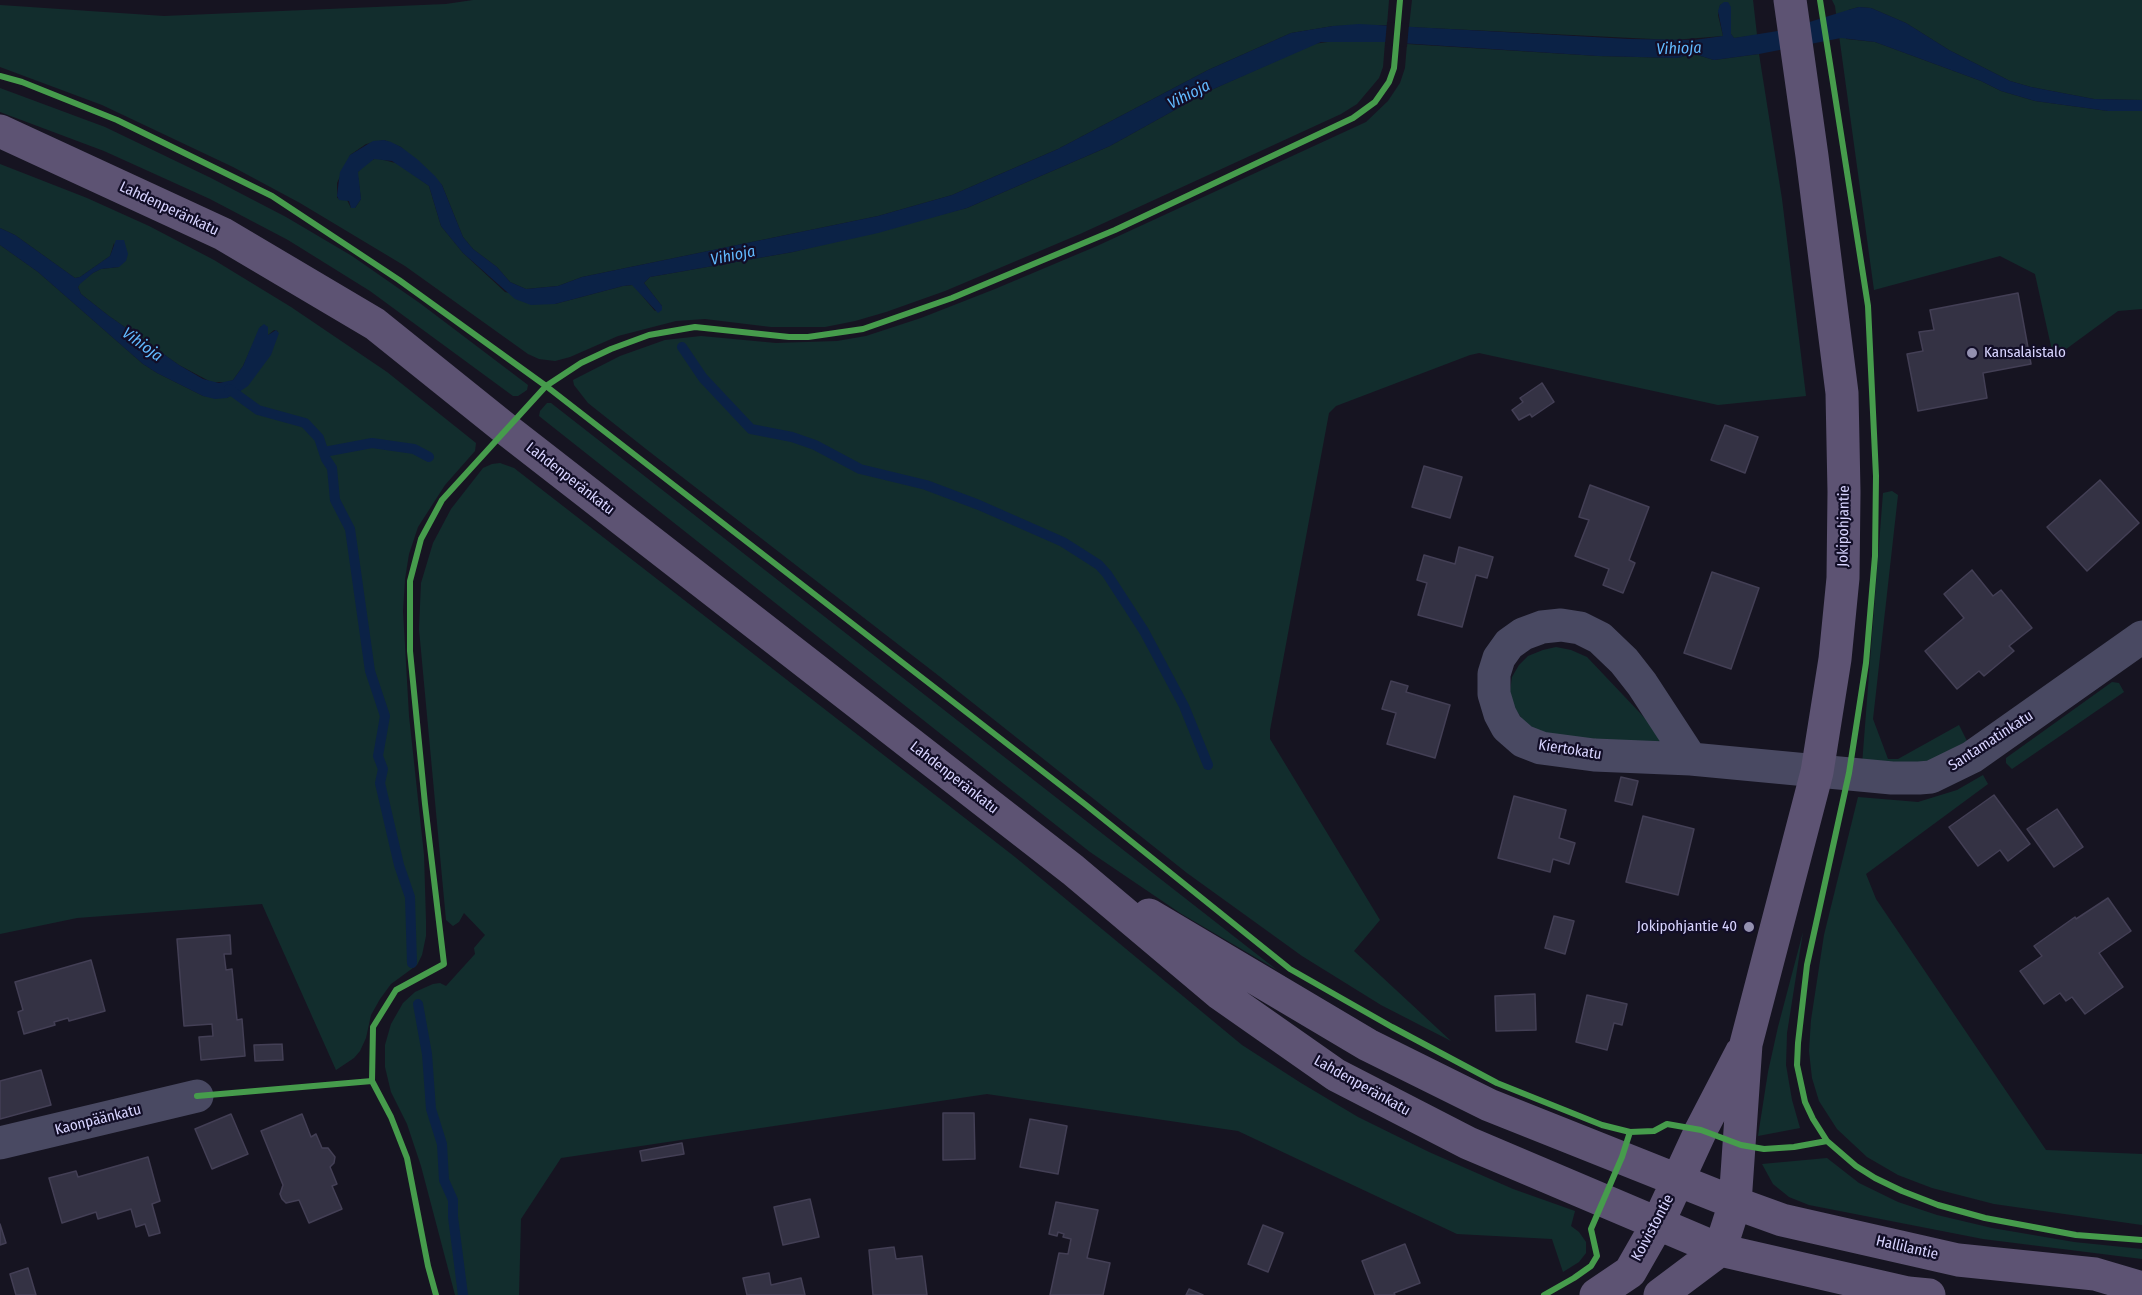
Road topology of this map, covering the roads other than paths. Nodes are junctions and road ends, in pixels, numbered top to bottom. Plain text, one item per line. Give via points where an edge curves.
1 (1790, 0) edge
2 (0, 131) edge
3 (2142, 637) edge
4 (1691, 759) junction
5 (1818, 772) junction
6 (1072, 870) junction
7 (1746, 1044) junction
8 (197, 1096) dead end
9 (0, 1143) edge
10 (1678, 1180) junction
11 (1735, 1203) junction
12 (1658, 1223) junction
13 (1720, 1250) junction
14 (2142, 1288) edge
15 (1596, 1295) edge
16 (1660, 1295) edge
17 (1929, 1295) edge

1 - 5 main road, Jokipohjantie via 1842,393 1843,578
2 - 6 main road, Lahdenperänkatu via 223,234 375,324
3 - 5 street, Santamatinkatu via 1972,757 1946,771 1919,778
4 - 4 street, Kiertokatu via 1594,755 1541,748 1523,741 1507,727 1494,694 1499,658 1509,644 1542,627 1580,628 1600,638 1642,684
4 - 5 street, Kiertokatu
5 - 7 main road, Jokipohjantie
6 - 10 main road, Lahdenperänkatu via 1368,1045 1489,1105
6 - 12 main road, Lahdenperänkatu via 1219,993 1336,1075 1468,1143
7 - 10 main road, Jokipohjantie
7 - 11 main road, Jokipohjantie
8 - 9 street, Kaonpäänkatu
10 - 11 main road, Hallilantie
10 - 12 main road, Koivistontie
11 - 13 main road
11 - 14 main road, Hallilantie via 1782,1220 1958,1260 2095,1274
12 - 13 main road
12 - 15 main road, Koivistontie via 1630,1272
13 - 16 main road
13 - 17 main road

